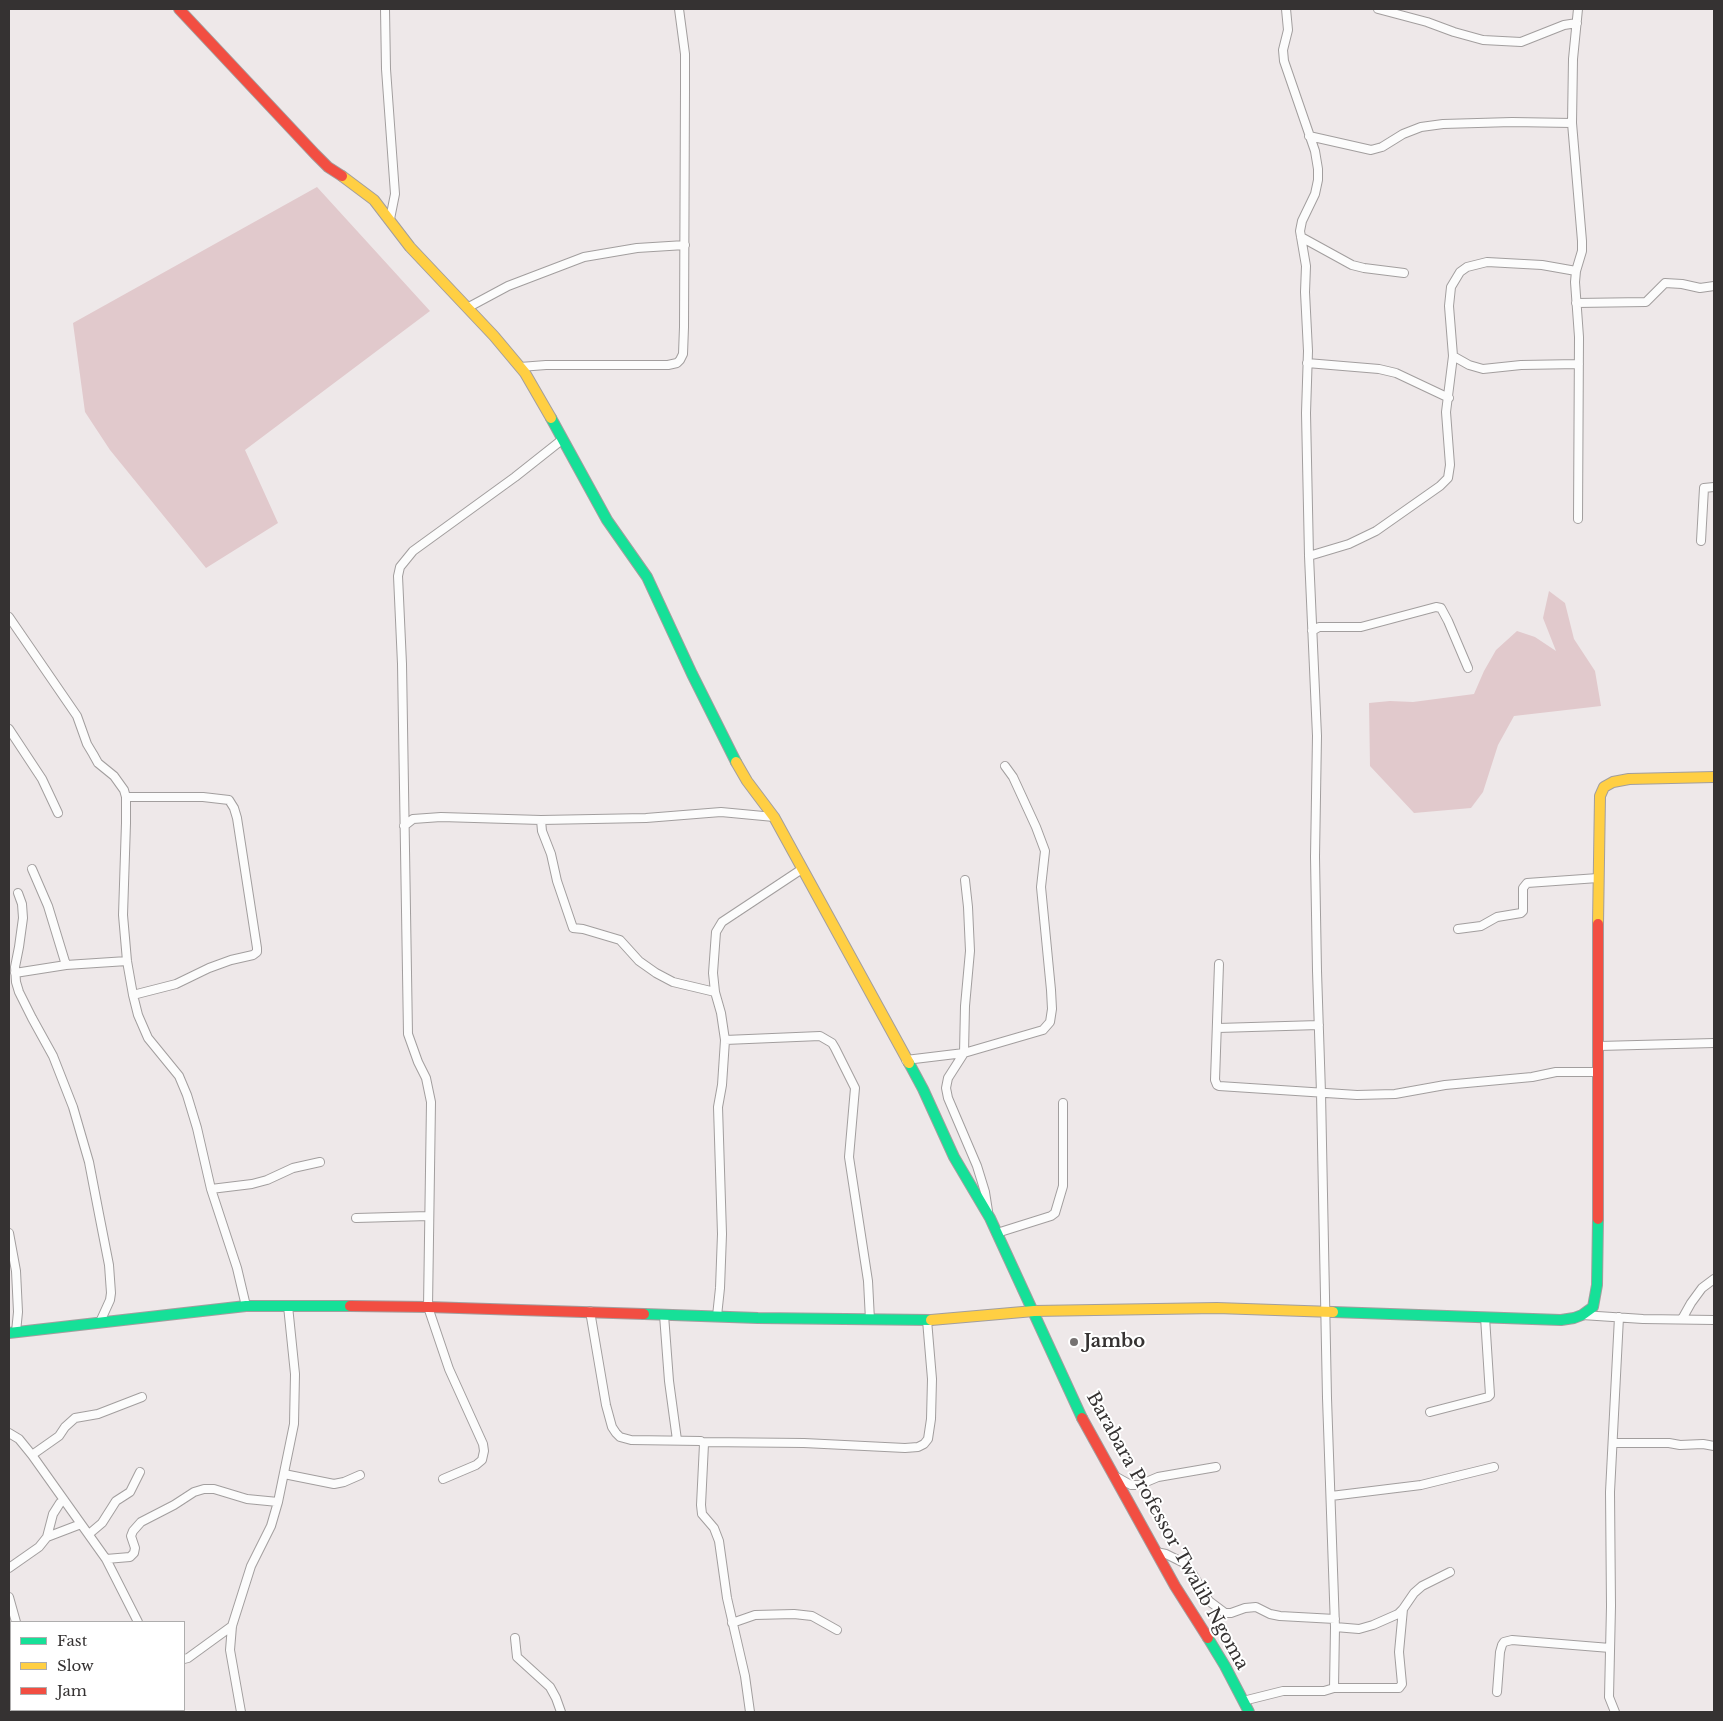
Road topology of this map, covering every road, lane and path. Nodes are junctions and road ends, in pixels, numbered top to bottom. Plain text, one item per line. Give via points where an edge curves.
1 (179, 9) edge
2 (385, 9) edge
3 (679, 9) edge
4 (1286, 9) edge
5 (1378, 9) edge
6 (1578, 9) edge
7 (1577, 23) junction
8 (1572, 124) junction
9 (1310, 136) junction
10 (390, 219) junction
11 (1301, 237) junction
12 (685, 245) junction
13 (1576, 271) junction
14 (1404, 273) dead end
15 (1714, 286) edge
16 (1576, 304) junction
17 (467, 308) junction
18 (1452, 356) junction
19 (1307, 363) junction
20 (1579, 364) junction
21 (520, 367) junction
22 (1449, 398) junction
23 (562, 439) junction
24 (1714, 486) edge
25 (1578, 519) dead end
26 (1701, 541) dead end
27 (1309, 556) junction
28 (9, 617) edge
29 (1312, 631) junction
30 (1468, 668) dead end
31 (9, 729) edge
32 (1005, 766) dead end
33 (1714, 777) edge
34 (126, 797) junction
35 (58, 814) dead end
36 (774, 818) junction
37 (541, 820) junction
38 (404, 826) junction
39 (32, 868) dead end
40 (802, 869) junction
41 (1598, 878) junction
42 (965, 880) dead end
43 (18, 893) dead end
44 (1458, 929) dead end
45 (127, 961) junction
46 (1219, 964) dead end
47 (66, 966) junction
48 (15, 973) junction
49 (715, 992) junction
50 (133, 995) junction
51 (1319, 1025) junction
52 (1218, 1028) junction
53 (726, 1040) junction
54 (1714, 1043) edge
55 (1600, 1046) junction
56 (964, 1053) junction
57 (906, 1060) junction
58 (1598, 1072) junction
59 (1322, 1093) junction
60 (1063, 1103) dead end
61 (320, 1162) dead end
62 (211, 1189) junction
63 (429, 1216) junction
64 (356, 1218) dead end
65 (990, 1218) junction
66 (9, 1233) edge
67 (997, 1233) junction
68 (1714, 1279) edge
69 (246, 1306) junction
70 (288, 1306) junction
71 (428, 1306) junction
72 (590, 1311) junction
73 (1034, 1311) junction
74 (1325, 1311) junction
75 (664, 1315) junction
76 (1582, 1315) junction
77 (717, 1316) junction
78 (1485, 1317) junction
79 (1619, 1317) junction
80 (1682, 1319) junction
81 (870, 1320) junction
82 (927, 1320) junction
83 (1714, 1320) edge
84 (100, 1322) junction
85 (13, 1332) edge
86 (142, 1396) dead end
87 (1430, 1412) dead end
88 (9, 1433) edge
89 (677, 1440) junction
90 (703, 1442) junction
91 (1613, 1443) junction
92 (1714, 1446) edge
93 (32, 1455) junction
94 (1494, 1466) dead end
95 (1216, 1467) dead end
96 (140, 1472) dead end
97 (1111, 1473) junction
98 (284, 1474) junction
99 (360, 1475) dead end
100 (443, 1479) dead end
101 (1331, 1496) junction
102 (64, 1500) junction
103 (278, 1502) junction
104 (81, 1524) junction
105 (89, 1534) junction
106 (48, 1537) junction
107 (1156, 1552) junction
108 (106, 1559) junction
109 (9, 1568) edge
110 (1450, 1572) dead end
111 (9, 1597) edge
112 (1403, 1609) junction
113 (16, 1621) edge
114 (137, 1621) edge
115 (732, 1623) junction
116 (1335, 1623) junction
117 (232, 1626) junction
118 (837, 1630) dead end
119 (515, 1638) dead end
120 (1610, 1648) junction
121 (185, 1659) edge
122 (1334, 1688) junction
123 (1497, 1692) dead end
124 (1243, 1701) junction
125 (241, 1712) edge
126 (561, 1712) edge
127 (750, 1712) edge
128 (1248, 1712) edge
129 (1615, 1712) edge

1 - 10 street, Barabara Professor Twalib Ngoma via 328,167 374,200
2 - 10 street via 395,194
3 - 12 street via 685,54
4 - 9 street via 1288,30 1284,61
5 - 7 street via 1483,40 1521,42
6 - 7 street
7 - 8 street
8 - 9 street via 1443,124 1421,127 1371,150
8 - 13 street via 1582,241
9 - 11 street via 1318,180 1302,221
10 - 17 street, Barabara Professor Twalib Ngoma via 410,247
11 - 14 street via 1352,265
11 - 19 street via 1306,266
12 - 17 street via 637,248 584,257 508,286
12 - 21 street via 683,354 677,363
13 - 16 street
13 - 18 street via 1542,265 1487,262 1467,267 1453,282 1450,292
15 - 16 street via 1700,288 1665,283 1646,302
16 - 20 street
17 - 21 street, Barabara Professor Twalib Ngoma
18 - 20 street via 1483,369
18 - 22 street
19 - 22 street via 1396,373
19 - 27 street
20 - 25 street
21 - 23 street, Barabara Professor Twalib Ngoma
22 - 27 street via 1446,412 1450,465 1445,483 1363,538
23 - 36 street, Barabara Professor Twalib Ngoma via 607,520 647,577 743,774
23 - 38 street via 413,551 400,568
24 - 26 street via 1704,488
27 - 29 street
28 - 34 street via 77,716 92,754 120,784
29 - 30 street via 1320,627 1368,626 1436,607 1448,621
29 - 51 street via 1318,736 1315,857
31 - 35 street via 42,779
32 - 56 street via 1014,777 1044,851 1041,888 1052,1009 1050,1022 1043,1030
33 - 41 street via 1629,779 1604,787 1600,796
34 - 45 street via 124,915
34 - 50 street via 229,800 237,818 257,948 253,955 209,968 176,984
36 - 37 street via 721,812 646,818
36 - 40 street, Barabara Professor Twalib Ngoma
37 - 38 street via 422,817
37 - 49 street via 556,881 573,928 620,940 639,961 656,973 673,982
38 - 63 street via 408,1034 432,1102
39 - 47 street via 48,906
40 - 49 street via 722,922 716,932 714,946
40 - 57 street, Barabara Professor Twalib Ngoma
41 - 44 street via 1527,883 1523,888 1521,913 1497,917 1481,926
41 - 55 street
42 - 56 street via 970,951
43 - 48 street via 23,918
45 - 47 street
45 - 50 street
46 - 52 street
47 - 48 street
48 - 84 street via 19,992 53,1056 73,1106 89,1162 111,1284 110,1300
49 - 53 street
50 - 62 street via 148,1038 179,1076 188,1095
51 - 52 street
51 - 59 street
52 - 59 street via 1216,1085
53 - 77 street via 718,1107 722,1234
53 - 81 street via 820,1036 836,1048 855,1088 849,1157 868,1281
54 - 55 street
55 - 58 street
56 - 57 street
56 - 65 street via 948,1078 946,1088 977,1166
57 - 65 street, Barabara Professor Twalib Ngoma via 954,1157
58 - 59 street via 1556,1072 1395,1094 1357,1096
58 - 76 street via 1597,1285 1593,1307
59 - 74 street
60 - 67 street via 1063,1186 1055,1213
61 - 62 street via 293,1168 252,1184
62 - 69 street
63 - 64 street
63 - 71 street
65 - 67 street, Barabara Professor Twalib Ngoma
66 - 85 street via 16,1271 18,1312
67 - 73 street, Barabara Professor Twalib Ngoma
68 - 80 street via 1702,1288
69 - 70 street
69 - 84 street
70 - 71 street
70 - 98 street via 295,1410
71 - 72 street
71 - 100 street via 449,1369 484,1451 482,1460 476,1465
72 - 75 street
72 - 89 street via 606,1405 616,1433 631,1440
73 - 74 street via 1217,1308
73 - 82 street
73 - 97 street, Barabara Professor Twalib Ngoma via 1046,1343
74 - 78 street
74 - 101 street
75 - 77 street
75 - 89 street
76 - 78 street via 1561,1320
76 - 79 street
77 - 81 street
78 - 87 street via 1490,1395
79 - 80 street
79 - 91 street
80 - 83 street
81 - 82 street
82 - 90 street via 932,1379 931,1419 928,1439 924,1444 905,1448
84 - 85 street
86 - 93 street via 98,1414 75,1418 59,1436
88 - 93 street via 19,1439
89 - 90 street
90 - 115 street via 702,1514 714,1528 719,1541
91 - 92 street via 1669,1442
91 - 120 street
93 - 102 street
94 - 101 street via 1420,1485
95 - 97 street via 1158,1477 1139,1485 1131,1485
96 - 105 street via 130,1492 116,1501 102,1523
97 - 107 street, Barabara Professor Twalib Ngoma
98 - 99 street via 334,1484
98 - 103 street
101 - 116 street
102 - 104 street
102 - 106 street via 53,1514
103 - 108 street via 247,1499 214,1489 194,1492 137,1526 131,1536 135,1548 130,1557
103 - 117 street via 251,1566
104 - 105 street
104 - 106 street
105 - 108 street
106 - 109 street
107 - 116 street via 1184,1563 1209,1601 1231,1614 1256,1607 1270,1614
107 - 124 street, Barabara Professor Twalib Ngoma
108 - 114 street
110 - 112 street via 1422,1586
111 - 113 street
112 - 116 street via 1362,1628
112 - 122 street via 1401,1686 1393,1689
115 - 118 street via 755,1615 794,1614 812,1616
115 - 127 street
116 - 122 street
117 - 121 street
117 - 125 street via 230,1650
119 - 126 street via 517,1657 550,1687
120 - 123 street via 1504,1642 1500,1652
120 - 129 street via 1609,1697
122 - 124 street via 1283,1691
124 - 128 street, Barabara Professor Twalib Ngoma

